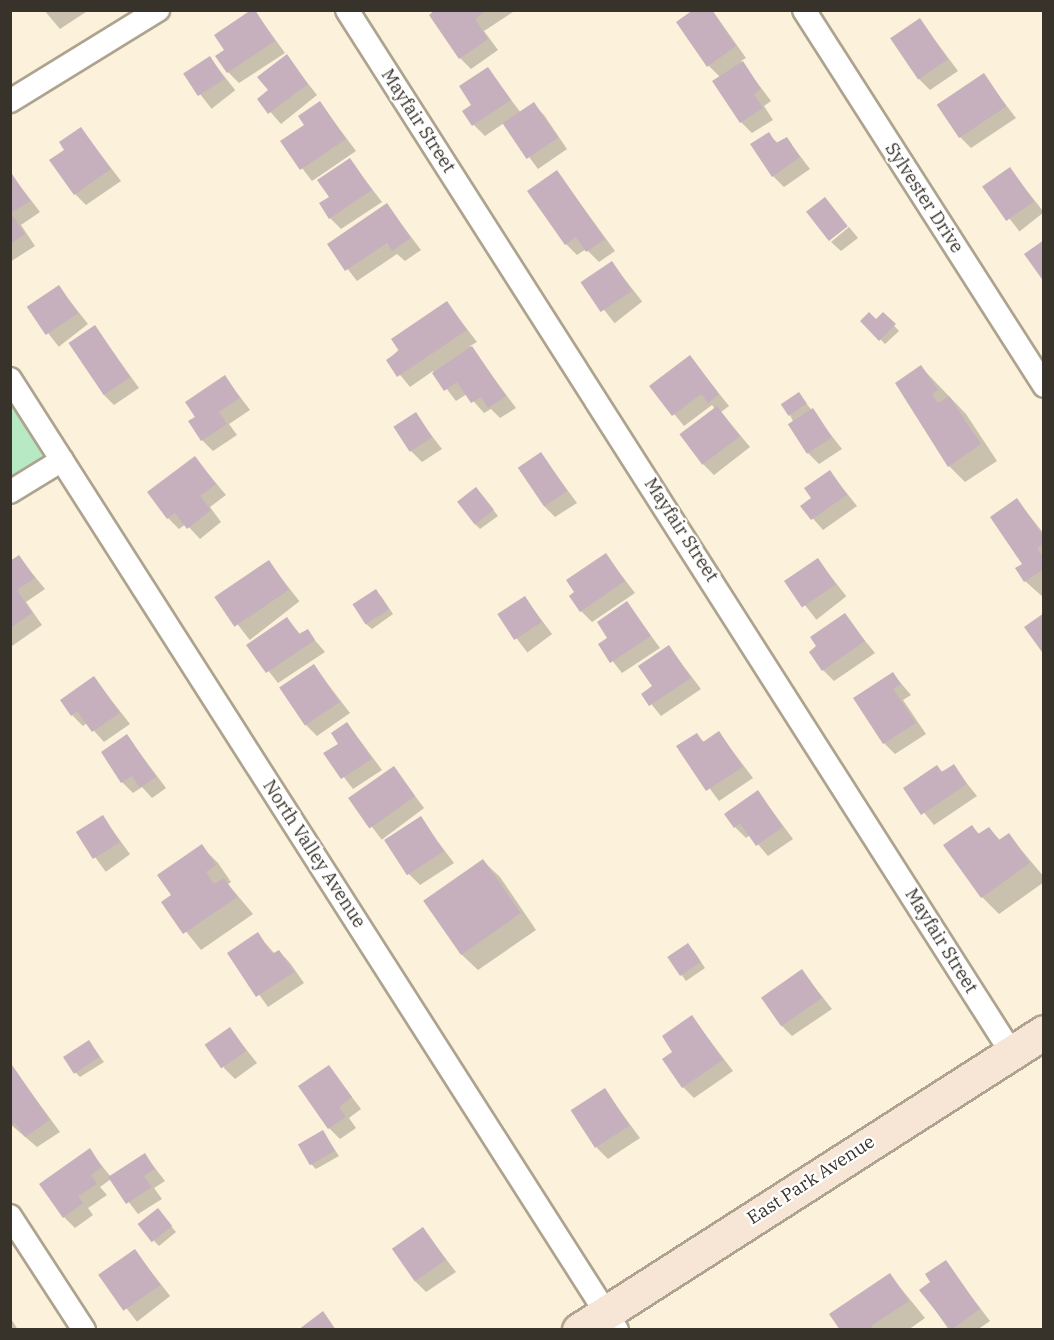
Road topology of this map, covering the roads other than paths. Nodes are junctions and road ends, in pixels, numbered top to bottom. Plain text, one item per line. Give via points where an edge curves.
1 (158, 10) edge
2 (347, 10) edge
3 (804, 10) edge
4 (10, 101) edge
5 (10, 379) edge
6 (1044, 386) edge
7 (62, 460) junction
8 (10, 492) edge
9 (1044, 1032) edge
10 (1011, 1052) junction
11 (10, 1216) edge
12 (601, 1324) edge
13 (84, 1329) edge

1 - 4 street
2 - 10 street, Mayfair Street
3 - 6 street, Sylvester Drive
5 - 7 street, North Valley Avenue
7 - 8 street
7 - 12 street, North Valley Avenue
9 - 10 main road, East Park Avenue
10 - 12 main road, East Park Avenue
11 - 13 street

